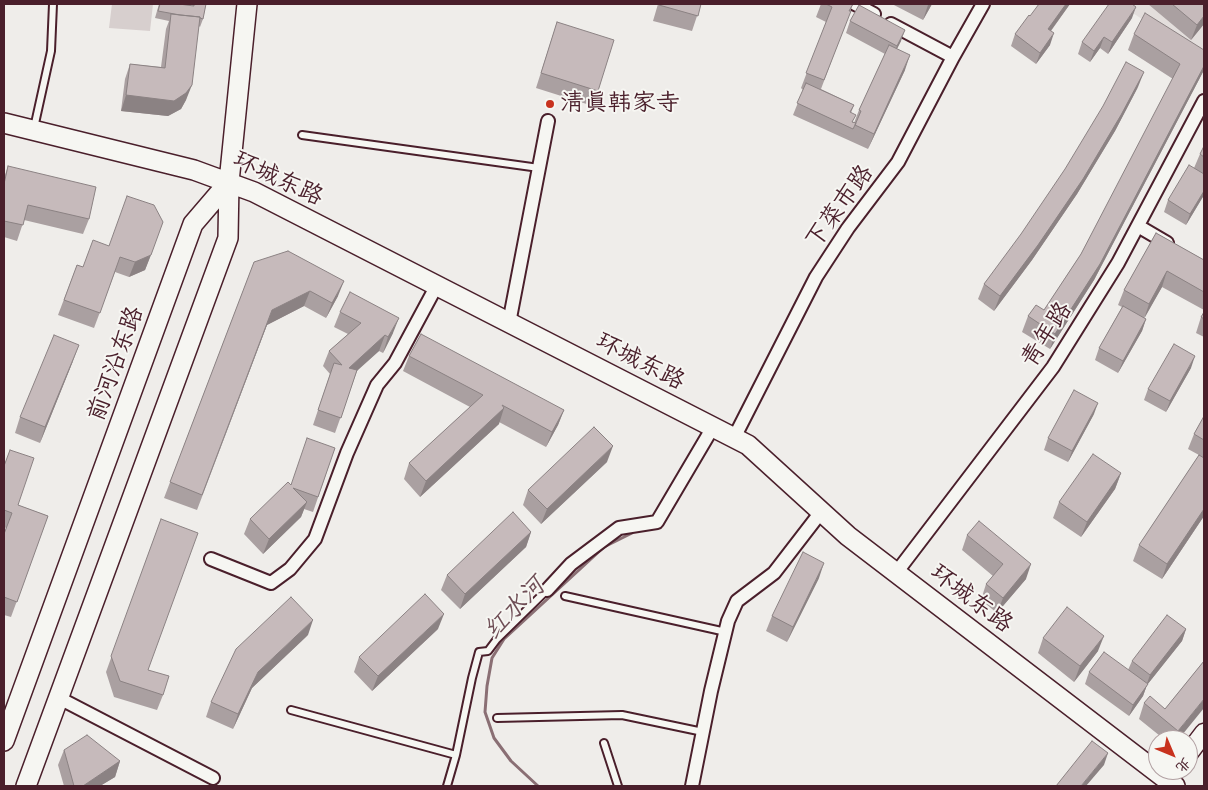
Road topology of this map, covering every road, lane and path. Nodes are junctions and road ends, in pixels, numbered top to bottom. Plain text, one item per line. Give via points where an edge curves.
1 (53, 4) edge
2 (247, 4) edge
3 (855, 4) edge
4 (983, 4) edge
5 (952, 57) junction
6 (1204, 101) edge
7 (548, 121) dead end
8 (4, 122) edge
9 (33, 130) junction
10 (302, 135) dead end
11 (539, 168) junction
12 (228, 182) junction
13 (1138, 226) junction
14 (1179, 250) edge
15 (437, 286) junction
16 (509, 322) junction
17 (713, 427) junction
18 (734, 438) junction
19 (822, 512) junction
20 (211, 559) dead end
21 (896, 572) junction
22 (547, 590) joint
23 (564, 596) dead end
24 (726, 632) junction
25 (58, 698) junction
26 (291, 710) dead end
27 (497, 718) dead end
28 (703, 732) junction
29 (4, 741) edge
30 (604, 743) dead end
31 (456, 754) junction
32 (213, 778) dead end
33 (1171, 781) edge
34 (26, 786) edge
35 (447, 786) edge
36 (618, 786) edge
37 (692, 786) edge

1 - 9 lane via 51,51
2 - 12 main road
3 - 5 street
4 - 5 street, 下菜市路
5 - 18 street, 下菜市路 via 898,162 816,277
6 - 13 street, 青年路
7 - 11 street
8 - 9 main road, 环城东路
9 - 12 main road, 环城东路 via 194,170
10 - 11 lane
11 - 16 street
12 - 15 main road, 环城东路 via 254,192
12 - 25 main road via 228,238
12 - 29 main road, 前河沿东路 via 193,224
13 - 14 street
13 - 21 street, 青年路 via 1053,367
15 - 16 main road, 环城东路
15 - 20 street via 395,363 377,385 347,452 315,539 290,569 272,583
16 - 17 main road, 环城东路
17 - 18 main road, 环城东路
17 - 22 street via 657,522 619,528 571,564
18 - 19 main road, 环城东路 via 748,445
19 - 21 main road, 环城东路
19 - 24 street via 774,573 737,601
21 - 33 main road, 环城东路
22 - 31 lane via 488,651 479,652
23 - 24 lane
24 - 28 street
25 - 32 street
25 - 34 main road
26 - 31 lane
27 - 28 lane via 622,714
28 - 37 street
30 - 36 lane
31 - 35 lane

